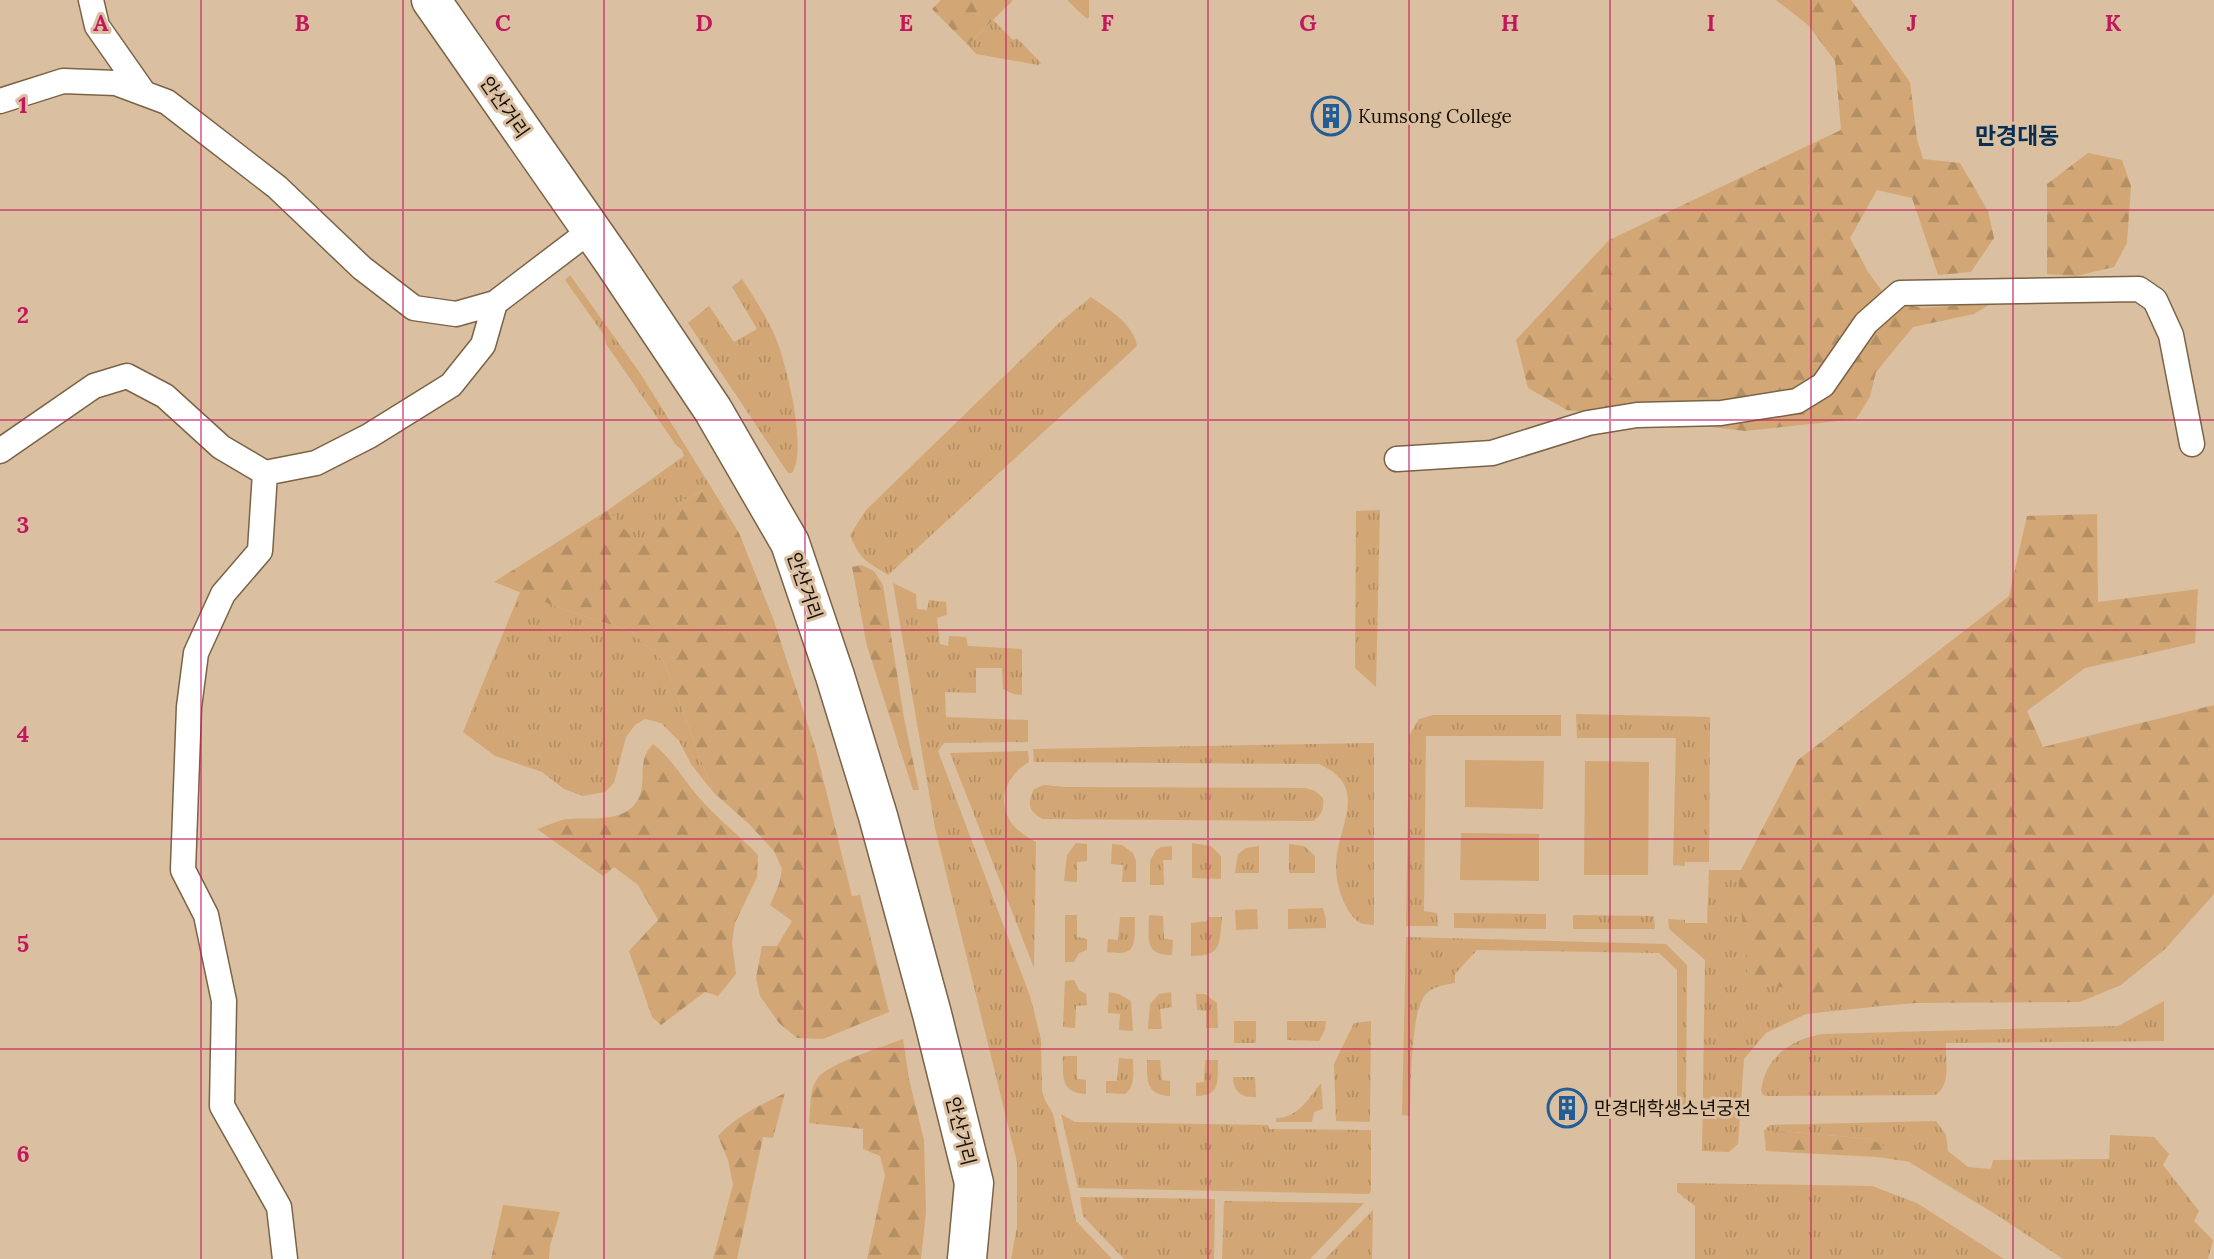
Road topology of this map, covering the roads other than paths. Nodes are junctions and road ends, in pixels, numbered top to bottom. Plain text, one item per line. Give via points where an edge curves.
1 (92, 0) edge
2 (431, 0) edge
3 (144, 93) junction
4 (0, 101) edge
5 (591, 230) junction
6 (495, 303) junction
7 (2192, 444) dead end
8 (0, 451) edge
9 (1397, 459) dead end
10 (265, 473) junction
11 (285, 1259) edge
12 (967, 1259) edge

1 - 3 street via 97,26
2 - 5 main road, 안산거리
3 - 4 street via 116,83 63,81
3 - 6 street via 167,102 277,187 362,268 414,308 456,314
5 - 6 street
5 - 12 main road, 안산거리 via 713,410 790,543 878,816 971,1170 974,1183
6 - 10 street via 483,345 451,385 316,463
7 - 9 street via 2171,335 2155,300 2139,289 2053,289 1899,293 1866,323 1823,385 1797,401 1721,413 1637,415 1588,423 1492,453
8 - 10 street via 94,386 127,376 165,396 220,447
10 - 11 street via 260,551 223,594 196,653 189,706 183,870 206,915 224,1001 222,1106 279,1207

